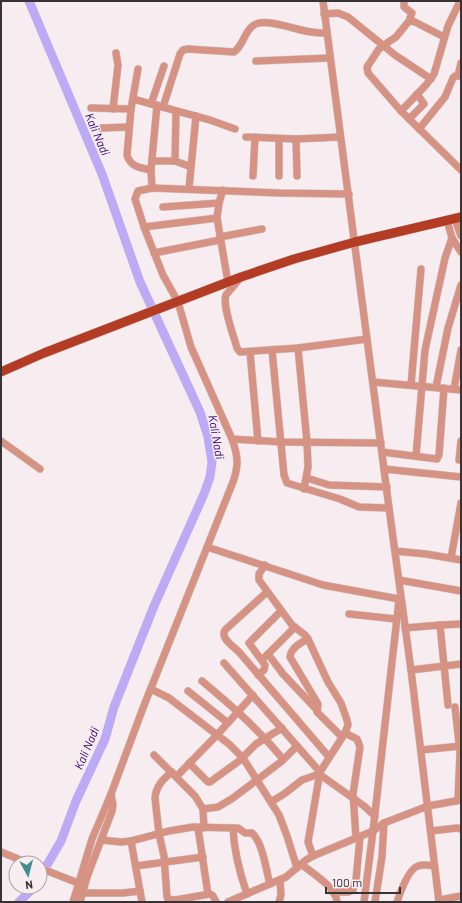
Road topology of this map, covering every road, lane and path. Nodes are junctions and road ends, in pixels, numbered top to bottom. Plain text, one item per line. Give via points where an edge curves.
1 (323, 1) edge
2 (404, 1) edge
3 (460, 1) edge
4 (324, 14) junction
5 (411, 20) junction
6 (327, 33) junction
7 (444, 37) junction
8 (383, 45) junction
9 (116, 53) dead end
10 (329, 58) junction
11 (256, 61) dead end
12 (461, 63) edge
13 (164, 66) dead end
14 (138, 69) dead end
15 (460, 76) edge
16 (431, 79) junction
17 (417, 94) junction
18 (133, 99) junction
19 (157, 105) junction
20 (91, 108) dead end
21 (113, 109) junction
22 (131, 109) junction
23 (176, 111) junction
24 (401, 111) junction
25 (196, 116) junction
26 (409, 119) junction
27 (129, 126) junction
28 (101, 128) dead end
29 (234, 129) dead end
30 (419, 129) junction
31 (246, 137) dead end
32 (255, 137) junction
33 (340, 137) junction
34 (279, 139) junction
35 (296, 139) junction
36 (152, 161) junction
37 (175, 161) junction
38 (191, 166) junction
39 (461, 170) edge
40 (253, 176) dead end
41 (279, 176) dead end
42 (297, 176) dead end
43 (151, 178) junction
44 (190, 182) junction
45 (223, 190) junction
46 (349, 194) junction
47 (219, 203) junction
48 (163, 207) dead end
49 (217, 218) junction
50 (455, 218) edge
51 (144, 227) junction
52 (262, 230) dead end
53 (461, 236) edge
54 (452, 238) junction
55 (220, 239) junction
56 (355, 242) junction
57 (461, 252) edge
58 (154, 253) junction
59 (421, 269) dead end
60 (241, 277) junction
61 (228, 282) junction
62 (461, 285) edge
63 (175, 303) junction
64 (367, 339) junction
65 (298, 348) junction
66 (272, 350) junction
67 (461, 350) edge
68 (250, 352) junction
69 (1, 372) edge
70 (373, 382) junction
71 (411, 385) junction
72 (422, 386) junction
73 (436, 388) junction
74 (444, 388) junction
75 (457, 389) edge
76 (232, 439) junction
77 (1, 440) edge
78 (258, 440) junction
79 (461, 441) edge
80 (281, 442) junction
81 (307, 442) junction
82 (381, 443) junction
83 (382, 452) junction
84 (416, 456) junction
85 (459, 460) dead end
86 (40, 468) dead end
87 (384, 469) junction
88 (461, 477) edge
89 (307, 478) junction
90 (386, 487) junction
91 (304, 488) junction
92 (461, 503) edge
93 (388, 508) junction
94 (207, 547) junction
95 (395, 551) junction
96 (451, 558) junction
97 (461, 560) edge
98 (265, 565) junction
99 (399, 580) junction
100 (461, 591) edge
101 (267, 592) junction
102 (399, 595) junction
103 (281, 611) junction
104 (349, 614) dead end
105 (396, 619) junction
106 (461, 624) edge
107 (440, 625) junction
108 (294, 627) junction
109 (405, 628) junction
110 (308, 639) junction
111 (268, 654) junction
112 (262, 660) junction
113 (224, 663) dead end
114 (461, 664) edge
115 (444, 665) junction
116 (411, 670) junction
117 (258, 675) junction
118 (202, 681) dead end
119 (151, 689) junction
120 (188, 691) dead end
121 (253, 695) junction
122 (317, 710) junction
123 (238, 711) junction
124 (228, 723) junction
125 (282, 728) junction
126 (217, 735) junction
127 (343, 735) junction
128 (266, 738) junction
129 (296, 746) junction
130 (461, 746) edge
131 (421, 750) junction
132 (154, 755) dead end
133 (243, 758) junction
134 (329, 758) junction
135 (283, 759) junction
136 (189, 764) junction
137 (320, 773) junction
138 (174, 774) junction
139 (257, 780) junction
140 (111, 794) junction
141 (354, 799) junction
142 (460, 800) edge
143 (271, 802) junction
144 (428, 806) junction
145 (202, 809) junction
146 (375, 816) junction
147 (384, 823) junction
148 (201, 828) junction
149 (234, 828) junction
150 (461, 829) edge
151 (373, 831) junction
152 (431, 831) junction
153 (159, 834) junction
154 (358, 838) junction
155 (101, 840) junction
156 (131, 840) junction
157 (313, 856) junction
158 (203, 857) junction
159 (164, 862) junction
160 (136, 866) junction
161 (299, 866) junction
162 (434, 866) junction
163 (48, 871) edge
164 (280, 880) junction
165 (78, 883) junction
166 (270, 884) junction
167 (140, 891) junction
168 (333, 892) junction
169 (82, 893) junction
170 (208, 894) junction
171 (247, 894) junction
172 (461, 896) edge
173 (281, 901) edge
174 (439, 901) edge
175 (73, 902) edge
176 (80, 902) edge
177 (142, 902) edge
178 (216, 902) edge
179 (228, 902) edge
180 (337, 902) edge
181 (364, 902) edge
182 (375, 902) edge
183 (397, 902) edge

1 - 4 street
2 - 5 street via 403,6 412,13
3 - 7 street
4 - 6 street
4 - 8 street via 343,14
5 - 7 street
5 - 8 street via 396,37
6 - 10 street
6 - 19 street via 312,33 260,22 249,30 234,52 183,50
7 - 16 street via 437,67
8 - 16 street
8 - 24 street via 367,70
9 - 21 street via 118,65
10 - 11 street
10 - 33 street
12 - 15 street
13 - 19 street
14 - 18 street
15 - 30 street via 453,78 445,97
16 - 17 street
17 - 24 street
17 - 26 street via 424,104
18 - 19 street
18 - 22 street
19 - 23 street
19 - 36 street
20 - 21 street
21 - 22 street
22 - 27 street
23 - 25 street
23 - 37 street
24 - 26 street
25 - 29 street
25 - 38 street
26 - 30 street
27 - 28 street
27 - 43 street via 129,160
30 - 39 street
31 - 32 street
32 - 34 street
32 - 40 street
33 - 35 street
33 - 46 street
34 - 35 street
34 - 41 street
35 - 42 street
36 - 37 street
36 - 43 street
37 - 38 street
38 - 44 street
43 - 44 street
43 - 51 street via 135,194
44 - 45 street
45 - 46 street
45 - 47 street
46 - 56 street
47 - 48 street
47 - 49 street
49 - 51 street
49 - 55 street
50 - 53 street
50 - 54 street
50 - 56 main road
51 - 58 street
52 - 55 street
54 - 57 street
54 - 72 street via 429,330
55 - 58 street
55 - 61 street
56 - 60 main road
56 - 64 street
58 - 63 street
59 - 71 street
60 - 61 main road
60 - 68 street via 226,296 224,303 238,351
61 - 63 main road
62 - 73 street via 448,328
63 - 69 main road
63 - 76 street
64 - 65 street
64 - 70 street
65 - 66 street
65 - 81 street
66 - 68 street
66 - 80 street
67 - 75 street
68 - 78 street
70 - 71 street
70 - 82 street
71 - 72 street
72 - 73 street
72 - 84 street
73 - 74 street
74 - 75 street
74 - 84 street via 438,457 435,459
76 - 78 street
76 - 94 street via 238,470
77 - 86 street
78 - 80 street
79 - 85 street
80 - 81 street
80 - 91 street via 285,480 290,485
81 - 82 street
81 - 89 street
82 - 83 street
83 - 84 street
83 - 87 street
87 - 88 street
87 - 90 street
89 - 90 street via 329,484
89 - 91 street
90 - 93 street
91 - 93 street via 359,507
92 - 96 street
93 - 95 street
94 - 98 street
94 - 119 street
95 - 96 street
95 - 99 street
96 - 97 street
98 - 101 street via 258,578
98 - 102 street via 323,585
99 - 100 street
99 - 102 street
101 - 103 street
101 - 117 street via 223,634
102 - 105 street
102 - 109 street
103 - 108 street
103 - 112 street via 249,643
104 - 105 street
105 - 146 street
106 - 107 street
107 - 109 street
107 - 115 street
108 - 110 street
108 - 111 street
109 - 116 street
110 - 122 street via 294,648 290,657 318,704
110 - 127 street via 322,671 341,703 348,724
111 - 112 street
111 - 122 street
112 - 117 street via 265,667
113 - 121 street
114 - 115 street
115 - 116 street
115 - 130 street
116 - 131 street
117 - 134 street
118 - 123 street
119 - 126 street via 169,698
119 - 140 street
120 - 124 street
121 - 123 street
121 - 125 street
122 - 127 street via 326,722
123 - 124 street
123 - 128 street
124 - 126 street
125 - 128 street
125 - 129 street
126 - 133 street
126 - 136 street
127 - 134 street
127 - 141 street via 356,739 360,746
128 - 133 street via 256,744
128 - 135 street
129 - 135 street
129 - 137 street
130 - 131 street
130 - 142 street
131 - 144 street
132 - 138 street
133 - 136 street via 210,782 202,778
133 - 139 street
134 - 137 street
135 - 139 street
136 - 138 street
137 - 141 street
137 - 143 street via 302,780
137 - 157 street via 308,842
138 - 145 street via 195,796
138 - 153 street via 160,784 156,794
139 - 143 street
139 - 145 street via 222,805
140 - 155 street via 112,811
140 - 165 street via 92,839
141 - 146 street
141 - 154 street
142 - 144 street
143 - 161 street
144 - 147 street
144 - 152 street
145 - 148 street
146 - 151 street
147 - 151 street
147 - 182 street via 383,851
148 - 149 street
148 - 153 street via 178,829
148 - 158 street
149 - 166 street via 254,834 262,852
149 - 171 street via 238,866
150 - 152 street
151 - 154 street
151 - 181 street
152 - 162 street
153 - 156 street
153 - 159 street
154 - 157 street
154 - 168 street via 356,880 353,890
155 - 156 street
155 - 169 street
156 - 160 street
157 - 161 street
158 - 159 street
158 - 170 street
159 - 160 street
159 - 170 street via 168,899
160 - 167 street
161 - 164 street
161 - 168 street via 324,882
162 - 174 street
162 - 183 street via 415,867
163 - 165 street
164 - 166 street
164 - 173 street
165 - 175 street
166 - 171 street
167 - 169 street
167 - 177 street
168 - 180 street
169 - 176 street
170 - 178 street via 213,896
171 - 179 street
172 - 174 street

